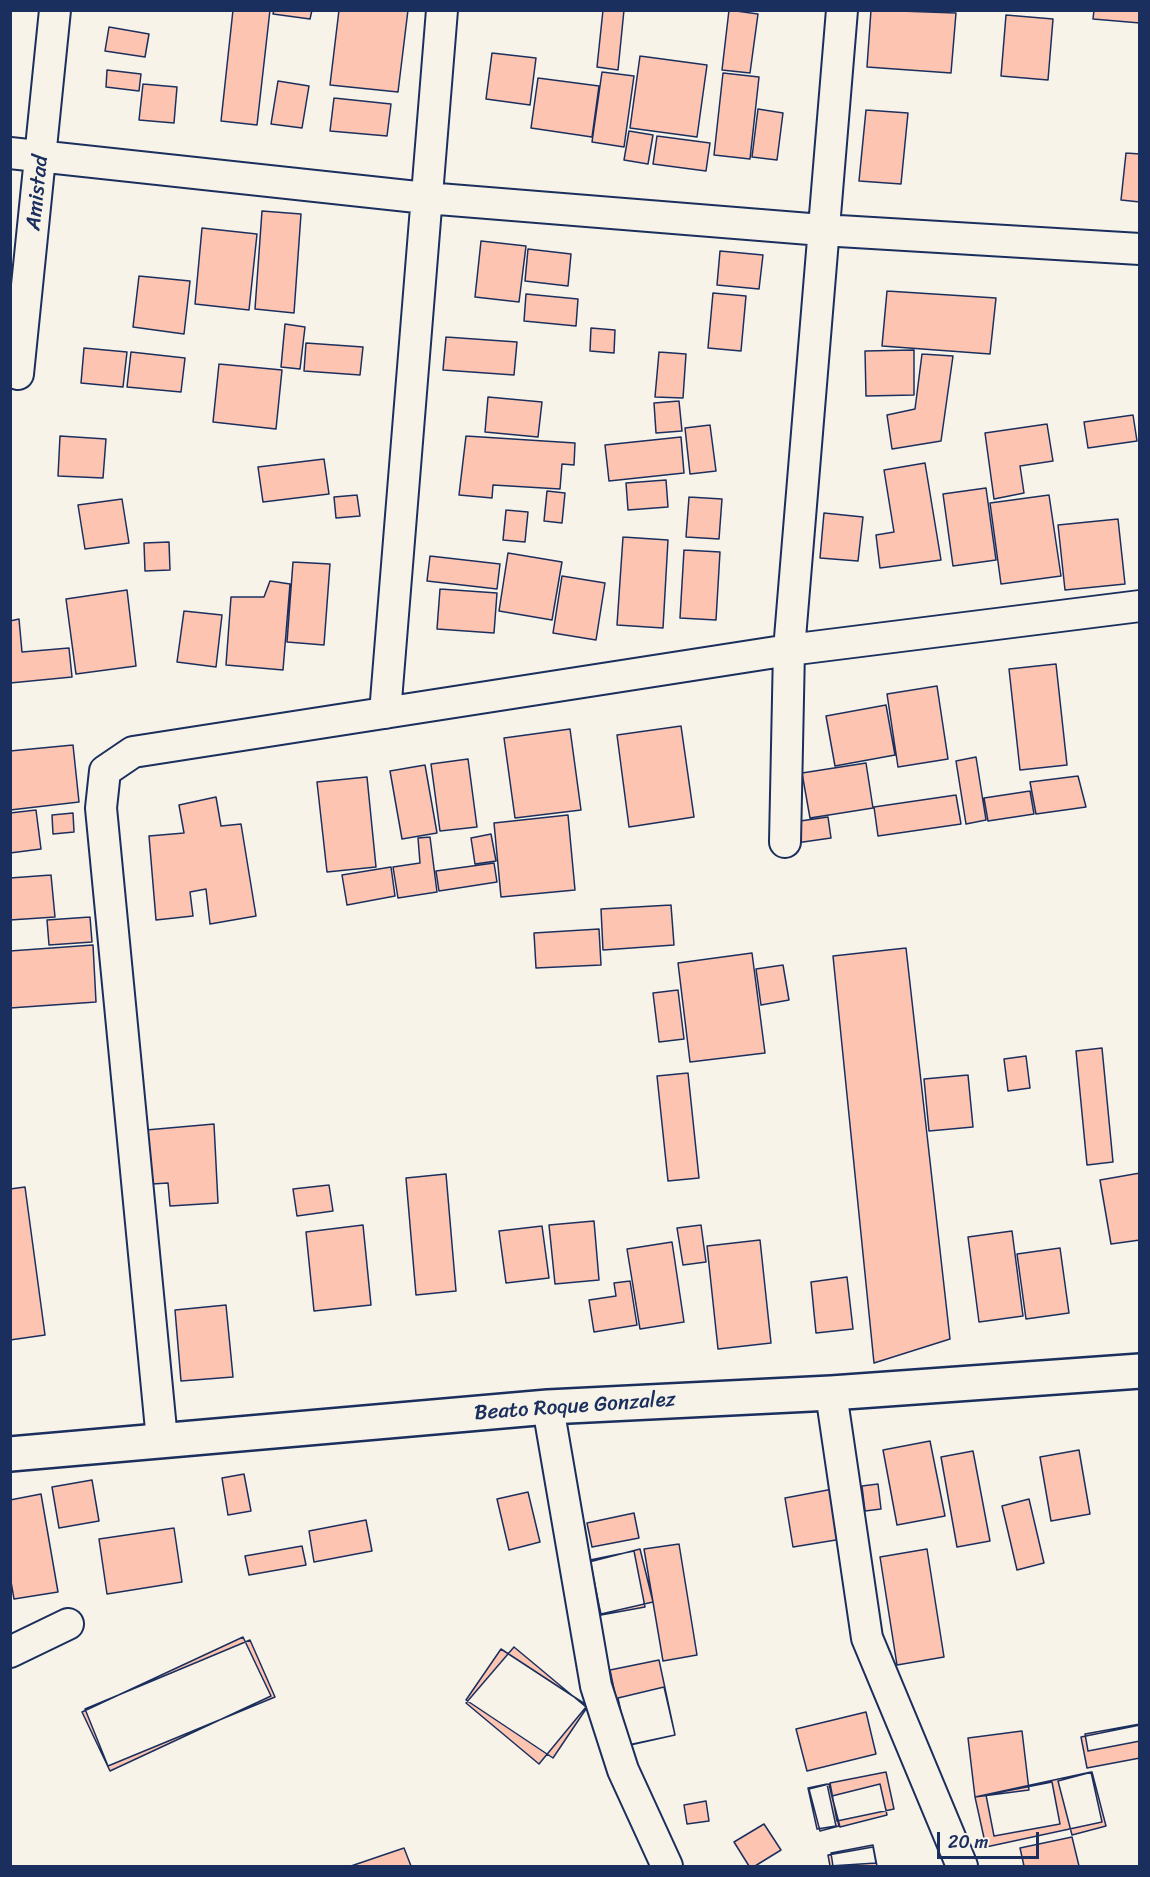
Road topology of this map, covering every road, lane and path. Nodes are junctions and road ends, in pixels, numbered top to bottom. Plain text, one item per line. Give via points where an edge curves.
1 (55, 10) edge
2 (442, 10) edge
3 (842, 10) edge
4 (10, 153) edge
5 (42, 156) junction
6 (426, 198) junction
7 (822, 230) junction
8 (1140, 249) edge
9 (18, 374) dead end
10 (1140, 606) edge
11 (789, 650) junction
12 (385, 713) junction
13 (784, 842) dead end
14 (1140, 1371) edge
15 (831, 1393) junction
16 (548, 1407) junction
17 (162, 1440) junction
18 (10, 1454) edge
19 (68, 1624) dead end
20 (10, 1652) edge
21 (667, 1866) edge
22 (962, 1866) edge

1 - 5 street, Amistad
2 - 6 street
3 - 7 street
4 - 5 street
5 - 6 street
5 - 9 street, Amistad
6 - 7 street
6 - 12 street
7 - 8 street
7 - 11 street
10 - 11 street
11 - 12 street
11 - 13 street
12 - 17 street via 133,752 105,771 101,808
14 - 15 street, Beato Roque Gonzalez
15 - 16 street, Beato Roque Gonzalez
15 - 22 street via 867,1638
16 - 17 street, Beato Roque Gonzalez
16 - 21 street via 596,1686 623,1770
17 - 18 street, Beato Roque Gonzalez
19 - 20 street

